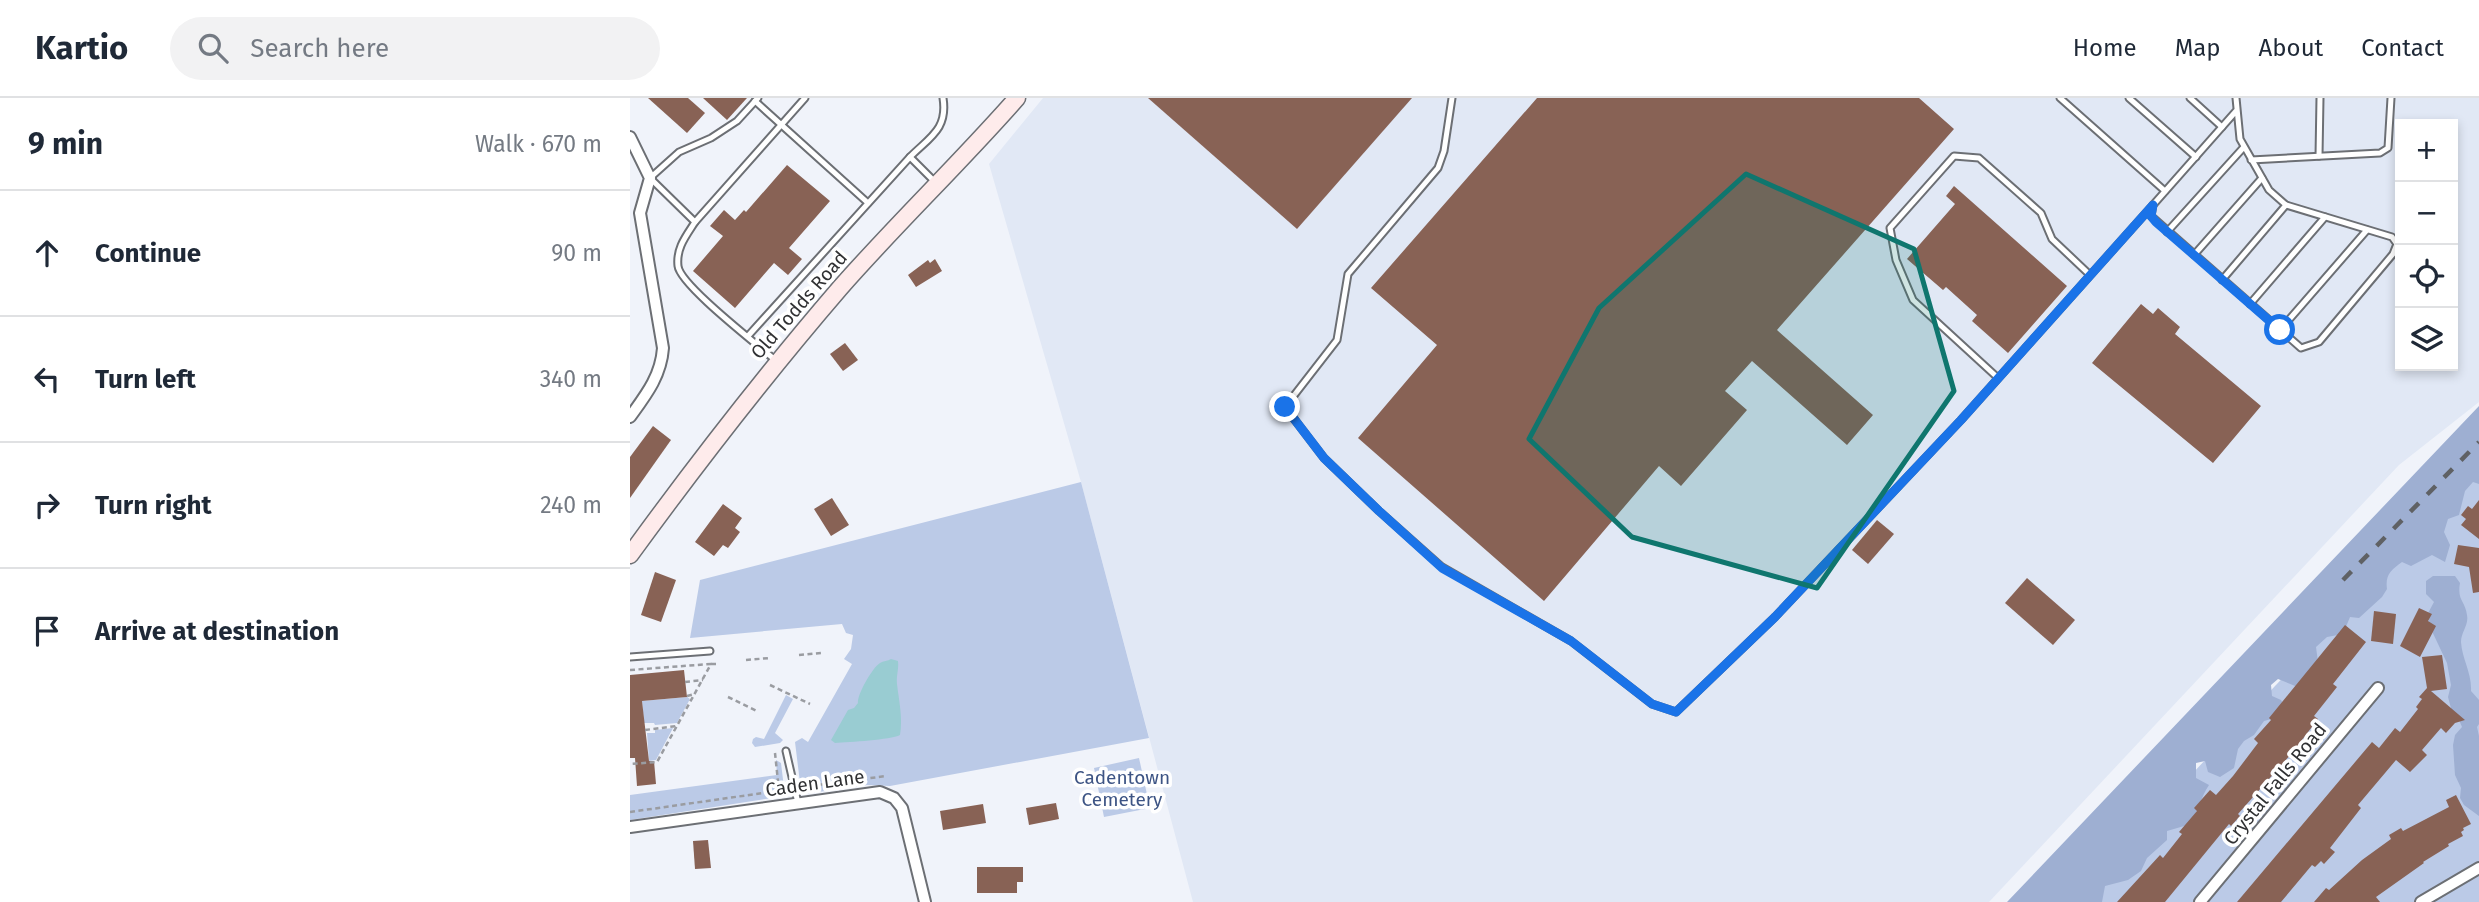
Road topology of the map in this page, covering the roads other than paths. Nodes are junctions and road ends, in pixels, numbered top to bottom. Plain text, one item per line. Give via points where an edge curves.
1 (805, 98) edge
2 (943, 98) edge
3 (1017, 98) edge
4 (1452, 98) edge
5 (2060, 98) edge
6 (2129, 98) edge
7 (2190, 98) edge
8 (2236, 98) edge
9 (2320, 98) edge
10 (2391, 98) edge
11 (757, 100) edge
12 (2237, 110) junction
13 (781, 125) junction
14 (2222, 127) junction
15 (631, 140) edge
16 (2244, 147) junction
17 (2319, 156) junction
18 (910, 157) junction
19 (2196, 157) junction
20 (2251, 160) junction
21 (650, 178) junction
22 (2262, 178) junction
23 (938, 185) junction
24 (2165, 191) junction
25 (868, 203) junction
26 (2153, 205) junction
27 (2286, 205) junction
28 (2325, 217) junction
29 (695, 222) junction
30 (2367, 230) junction
31 (2167, 232) junction
32 (2194, 255) junction
33 (2090, 275) junction
34 (2222, 280) junction
35 (2250, 304) junction
36 (2280, 330) junction
37 (748, 336) junction
38 (777, 362) junction
39 (1998, 378) junction
40 (630, 416) edge
41 (630, 555) edge
42 (710, 651) dead end
43 (630, 657) edge
44 (2378, 688) dead end
45 (786, 751) dead end
46 (798, 803) junction
47 (630, 827) edge
48 (2479, 868) edge
49 (925, 902) edge
50 (2200, 902) edge
51 (2421, 902) edge

1 - 13 lane
2 - 18 lane via 941,125
3 - 23 main road, Old Todds Road
4 - 39 lane via 1438,168 1348,274 1337,340 1285,407 1324,458 1442,568 1571,641 1652,704 1676,712 1775,617
5 - 24 lane
6 - 19 lane
7 - 14 lane
8 - 12 lane
9 - 17 lane
10 - 17 lane via 2388,148 2380,153
11 - 13 lane
11 - 21 lane via 737,121 679,152
12 - 14 lane
12 - 16 lane
13 - 25 lane
13 - 29 lane
14 - 19 lane
15 - 21 street
16 - 20 lane
16 - 31 lane
17 - 20 lane
18 - 23 lane
18 - 25 lane
19 - 24 lane
20 - 22 lane
21 - 29 lane
21 - 40 street via 640,213 662,364
22 - 27 lane
22 - 32 lane
23 - 38 main road, Old Todds Road
24 - 26 lane
25 - 37 lane
26 - 31 lane via 2151,216
26 - 33 lane
27 - 28 lane
27 - 34 lane
28 - 30 lane
28 - 35 lane
29 - 37 lane via 680,245 678,268 690,286
30 - 36 lane
30 - 36 lane via 2392,237 2397,244 2393,254 2319,342 2301,348
31 - 32 lane
32 - 34 lane
33 - 39 lane
33 - 39 lane via 2052,239 2041,213 2021,194 1979,158 1954,156 1890,228 1896,260 1913,300
34 - 35 lane
35 - 36 lane
37 - 38 lane
38 - 41 main road, Old Todds Road
42 - 43 lane
44 - 50 street, Crystal Falls Road
45 - 46 lane
46 - 47 street, Caden Lane
46 - 49 street, Caden Lane via 880,792 894,798 905,817
48 - 51 street

